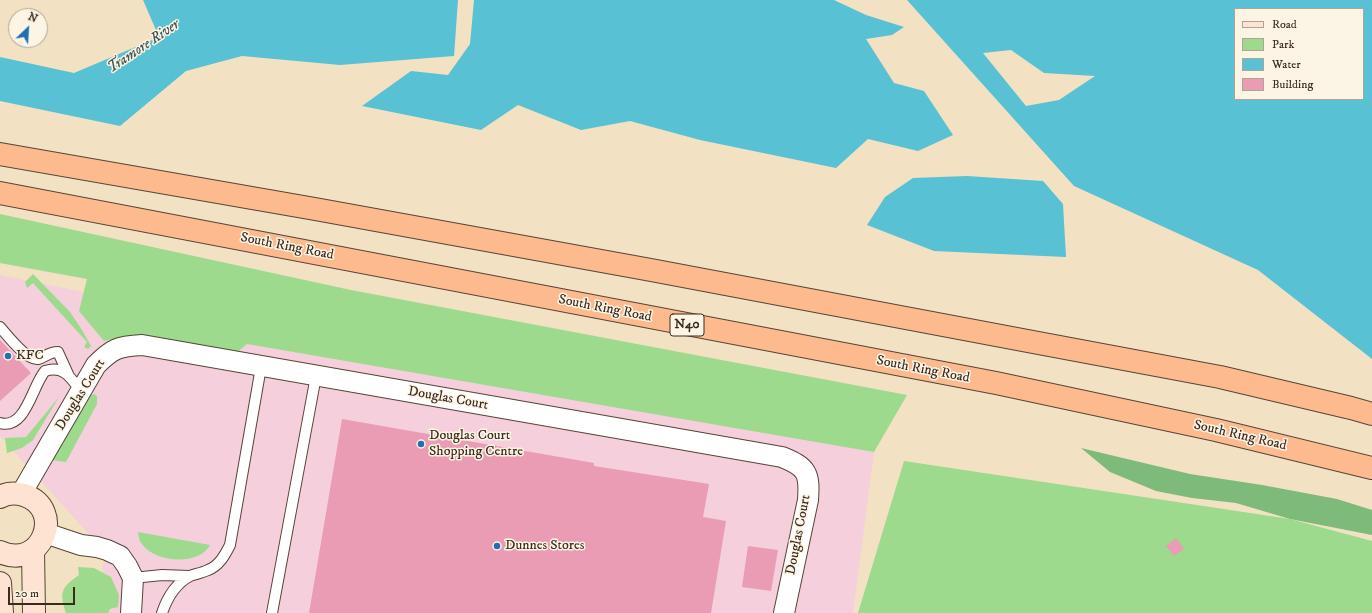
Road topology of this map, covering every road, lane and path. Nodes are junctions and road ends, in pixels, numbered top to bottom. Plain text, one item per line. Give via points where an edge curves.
1 (0, 154) edge
2 (0, 192) edge
3 (0, 327) edge
4 (262, 367) junction
5 (68, 374) junction
6 (316, 376) junction
7 (81, 391) junction
8 (1372, 414) edge
9 (0, 423) edge
10 (1372, 468) edge
11 (10, 496) edge
12 (39, 542) junction
13 (0, 552) edge
14 (189, 576) junction
15 (133, 578) junction
16 (0, 583) edge
17 (2, 613) edge
18 (34, 613) edge
19 (132, 613) edge
20 (162, 613) edge
21 (272, 613) edge
22 (784, 613) edge

1 - 8 highway via 1057,346 1220,377
2 - 10 highway, South Ring Road / N40 via 996,383 1216,430
3 - 5 lane via 33,359 50,352 58,352
4 - 6 street, Douglas Court
4 - 7 street, Douglas Court via 142,345 124,346 108,353 96,366
4 - 14 lane via 230,545 225,556 210,570
5 - 7 lane
5 - 9 lane via 58,370 46,371 20,417 15,422
6 - 21 lane
6 - 22 street, Douglas Court via 782,456 801,467 809,481 808,500
7 - 11 street, Douglas Court
11 - 12 main road via 30,498 44,513 46,523
12 - 13 main road via 25,554 16,556
12 - 15 street via 108,550 120,556
12 - 18 main road
14 - 15 lane
14 - 20 lane via 175,588
15 - 19 street
16 - 17 main road

